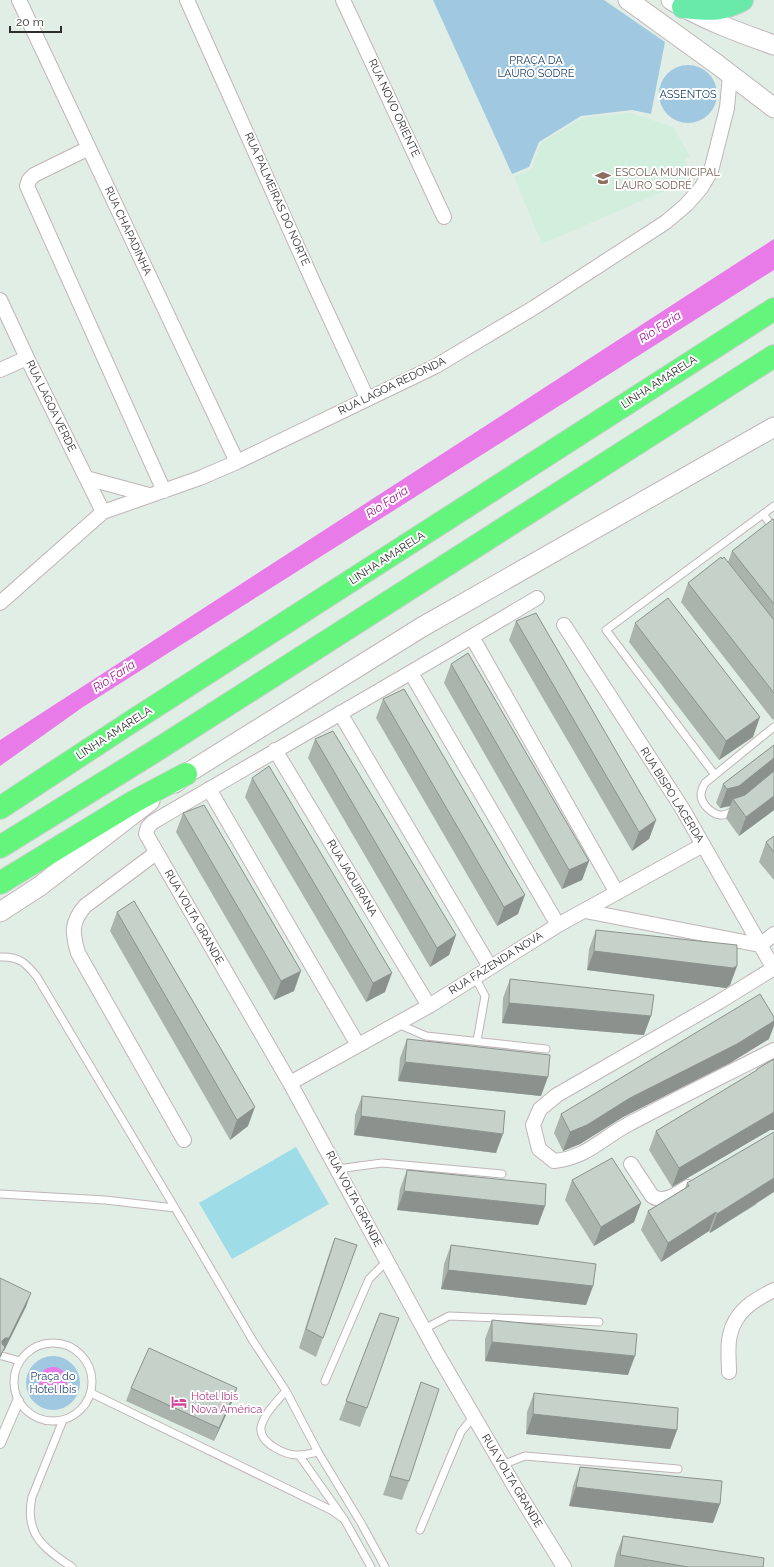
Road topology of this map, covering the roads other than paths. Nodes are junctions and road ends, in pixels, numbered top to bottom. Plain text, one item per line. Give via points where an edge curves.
1 (19, 0) edge
2 (188, 0) edge
3 (343, 0) edge
4 (628, 0) edge
5 (742, 0) edge
6 (677, 4) edge
7 (774, 45) edge
8 (730, 75) junction
9 (748, 88) junction
10 (727, 108) junction
11 (774, 108) edge
12 (89, 148) junction
13 (444, 217) dead end
14 (0, 300) edge
15 (774, 309) edge
16 (774, 356) edge
17 (27, 358) junction
18 (0, 370) edge
19 (367, 398) junction
20 (774, 427) edge
21 (237, 462) junction
22 (86, 478) junction
23 (164, 491) junction
24 (149, 495) junction
25 (774, 506) edge
26 (103, 512) junction
27 (763, 514) junction
28 (774, 529) edge
29 (537, 598) dead end
30 (0, 603) edge
31 (564, 625) dead end
32 (472, 636) junction
33 (411, 673) junction
34 (340, 713) junction
35 (774, 728) edge
36 (275, 750) junction
37 (186, 774) junction
38 (715, 775) junction
39 (209, 789) junction
40 (740, 806) edge
41 (0, 808) edge
42 (703, 845) junction
43 (0, 847) edge
44 (156, 853) junction
45 (0, 883) edge
46 (618, 892) junction
47 (585, 911) junction
48 (0, 912) edge
49 (558, 925) junction
50 (774, 934) edge
51 (760, 945) junction
52 (0, 957) edge
53 (490, 967) junction
54 (774, 968) edge
55 (475, 977) junction
56 (429, 1006) junction
57 (398, 1024) junction
58 (477, 1041) junction
59 (358, 1045) junction
60 (546, 1049) dead end
61 (774, 1050) edge
62 (290, 1082) junction
63 (184, 1140) dead end
64 (631, 1164) dead end
65 (337, 1169) junction
66 (502, 1174) dead end
67 (699, 1181) edge
68 (0, 1194) edge
69 (175, 1208) junction
70 (387, 1261) junction
71 (774, 1290) edge
72 (599, 1322) dead end
73 (424, 1328) junction
74 (2, 1356) edge
75 (20, 1361) junction
76 (729, 1372) dead end
77 (325, 1381) dead end
78 (286, 1392) junction
79 (91, 1393) junction
80 (18, 1401) junction
81 (474, 1416) junction
82 (63, 1420) junction
83 (0, 1443) edge
84 (318, 1452) junction
85 (299, 1455) junction
86 (502, 1465) junction
87 (678, 1469) dead end
88 (344, 1519) junction
89 (420, 1530) dead end
90 (72, 1567) edge
91 (371, 1567) edge
92 (385, 1567) edge
93 (564, 1567) edge

1 - 12 street, RUA CHAPADINHA
2 - 19 street, RUA PALMEIRAS DO NORTE
3 - 13 street, RUA NOVO ORIENTE
4 - 8 main road
5 - 6 main road via 729,7 715,10
6 - 7 main road
8 - 9 main road
8 - 10 street, RUA LAGOA REDONDA
9 - 10 street
9 - 11 main road
10 - 19 street, RUA LAGOA REDONDA via 708,176 686,205 666,222 477,342 436,366
12 - 21 street, RUA CHAPADINHA
12 - 23 street via 34,175 27,186
14 - 17 street, RUA LAGOA VERDE
15 - 41 highway, LINHA AMARELA
16 - 43 highway
17 - 18 street
17 - 22 street, RUA LAGOA VERDE
19 - 21 street, RUA LAGOA REDONDA
20 - 37 main road via 422,627
21 - 23 street, RUA LAGOA REDONDA
22 - 24 street
22 - 26 street, RUA LAGOA VERDE
23 - 24 street, RUA LAGOA REDONDA
24 - 26 street, RUA LAGOA REDONDA
25 - 27 lane
26 - 30 street, RUA LAGOA REDONDA
27 - 28 lane
27 - 38 lane via 709,559 606,630
29 - 32 street
31 - 42 street, RUA BISPO LACERDA via 682,808
32 - 33 street
32 - 46 street
33 - 34 street
33 - 49 street
34 - 36 street
34 - 53 street
35 - 38 lane
36 - 39 street
36 - 56 street, RUA JAQUIRANA
37 - 45 highway via 135,801
37 - 48 main road via 40,886
38 - 40 lane via 702,789 702,801 711,812 720,815
39 - 44 street, RUA VOLTA GRANDE via 153,822 146,830
39 - 59 street
42 - 46 street, RUA FAZENDA NOVA
42 - 51 street, RUA BISPO LACERDA
44 - 62 street, RUA VOLTA GRANDE
44 - 63 street via 85,906 73,925 74,939 78,953
46 - 47 street, RUA FAZENDA NOVA
47 - 49 street, RUA FAZENDA NOVA
47 - 51 street
49 - 53 street, RUA FAZENDA NOVA
50 - 51 street
51 - 54 street, RUA BISPO LACERDA
52 - 69 lane via 19,959 37,977
53 - 55 street, RUA FAZENDA NOVA
54 - 61 street via 557,1095 540,1109 533,1125 539,1149 554,1161 568,1160 582,1154 625,1126
55 - 56 street, RUA FAZENDA NOVA
55 - 58 lane via 485,996
56 - 57 street, RUA FAZENDA NOVA
57 - 58 lane via 426,1036
57 - 59 street, RUA FAZENDA NOVA
58 - 60 lane
59 - 62 street, RUA FAZENDA NOVA
62 - 65 street, RUA VOLTA GRANDE
64 - 67 street via 656,1199 672,1197
65 - 66 lane via 382,1163
65 - 70 street, RUA VOLTA GRANDE
68 - 69 lane via 105,1200
69 - 78 lane
70 - 73 street, RUA VOLTA GRANDE
70 - 77 lane via 369,1278
71 - 76 street via 754,1300 736,1318 730,1335
72 - 73 lane via 449,1316
73 - 81 street, RUA VOLTA GRANDE
74 - 75 lane
75 - 79 lane via 26,1353 42,1344 69,1346 87,1362 92,1378
75 - 80 lane via 13,1381
78 - 84 lane
78 - 85 lane via 269,1411 261,1427 262,1433 276,1449
79 - 82 lane via 82,1409
79 - 88 lane via 331,1510
80 - 82 lane via 37,1418
80 - 83 street
81 - 86 street, RUA VOLTA GRANDE
81 - 89 lane via 461,1432
82 - 90 lane via 32,1498 30,1516 35,1535 41,1544
84 - 85 lane
84 - 92 lane
85 - 88 lane
86 - 87 lane via 525,1456
86 - 93 street, RUA VOLTA GRANDE
88 - 91 lane

